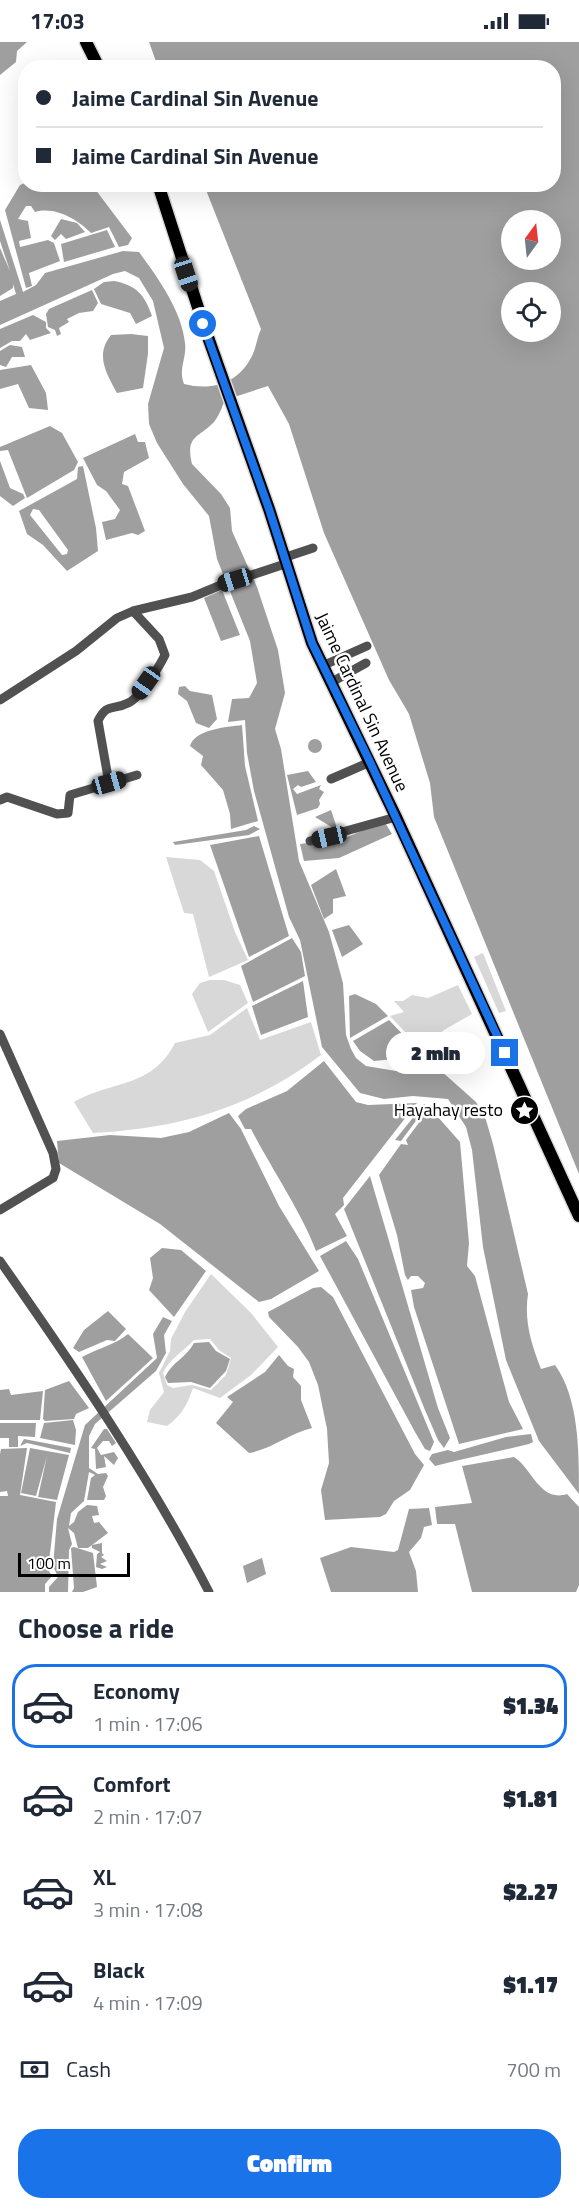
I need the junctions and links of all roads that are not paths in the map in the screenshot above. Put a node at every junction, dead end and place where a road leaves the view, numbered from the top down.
1 (86, 42) edge
2 (95, 60) edge
3 (161, 192) edge
4 (313, 548) dead end
5 (284, 561) junction
6 (133, 610) junction
7 (367, 646) dead end
8 (366, 663) dead end
9 (322, 666) junction
10 (330, 683) junction
11 (0, 700) edge
12 (370, 762) junction
13 (137, 775) dead end
14 (331, 779) dead end
15 (109, 783) junction
16 (0, 800) edge
17 (396, 817) junction
18 (310, 841) dead end
19 (0, 1034) edge
20 (0, 1210) edge
21 (579, 1216) edge
22 (0, 1261) edge
23 (208, 1592) edge

1 - 2 main road
3 - 5 main road, Jaime Cardinal Sin Avenue
4 - 5 street
5 - 6 street
5 - 9 main road, Jaime Cardinal Sin Avenue
6 - 11 street
6 - 15 street
7 - 9 street
8 - 10 street
9 - 10 main road, Jaime Cardinal Sin Avenue
10 - 12 main road, Jaime Cardinal Sin Avenue
12 - 14 street
12 - 17 main road, Jaime Cardinal Sin Avenue
13 - 15 street
15 - 16 street
17 - 18 street
17 - 21 main road, Jaime Cardinal Sin Avenue
19 - 20 street
22 - 23 street

